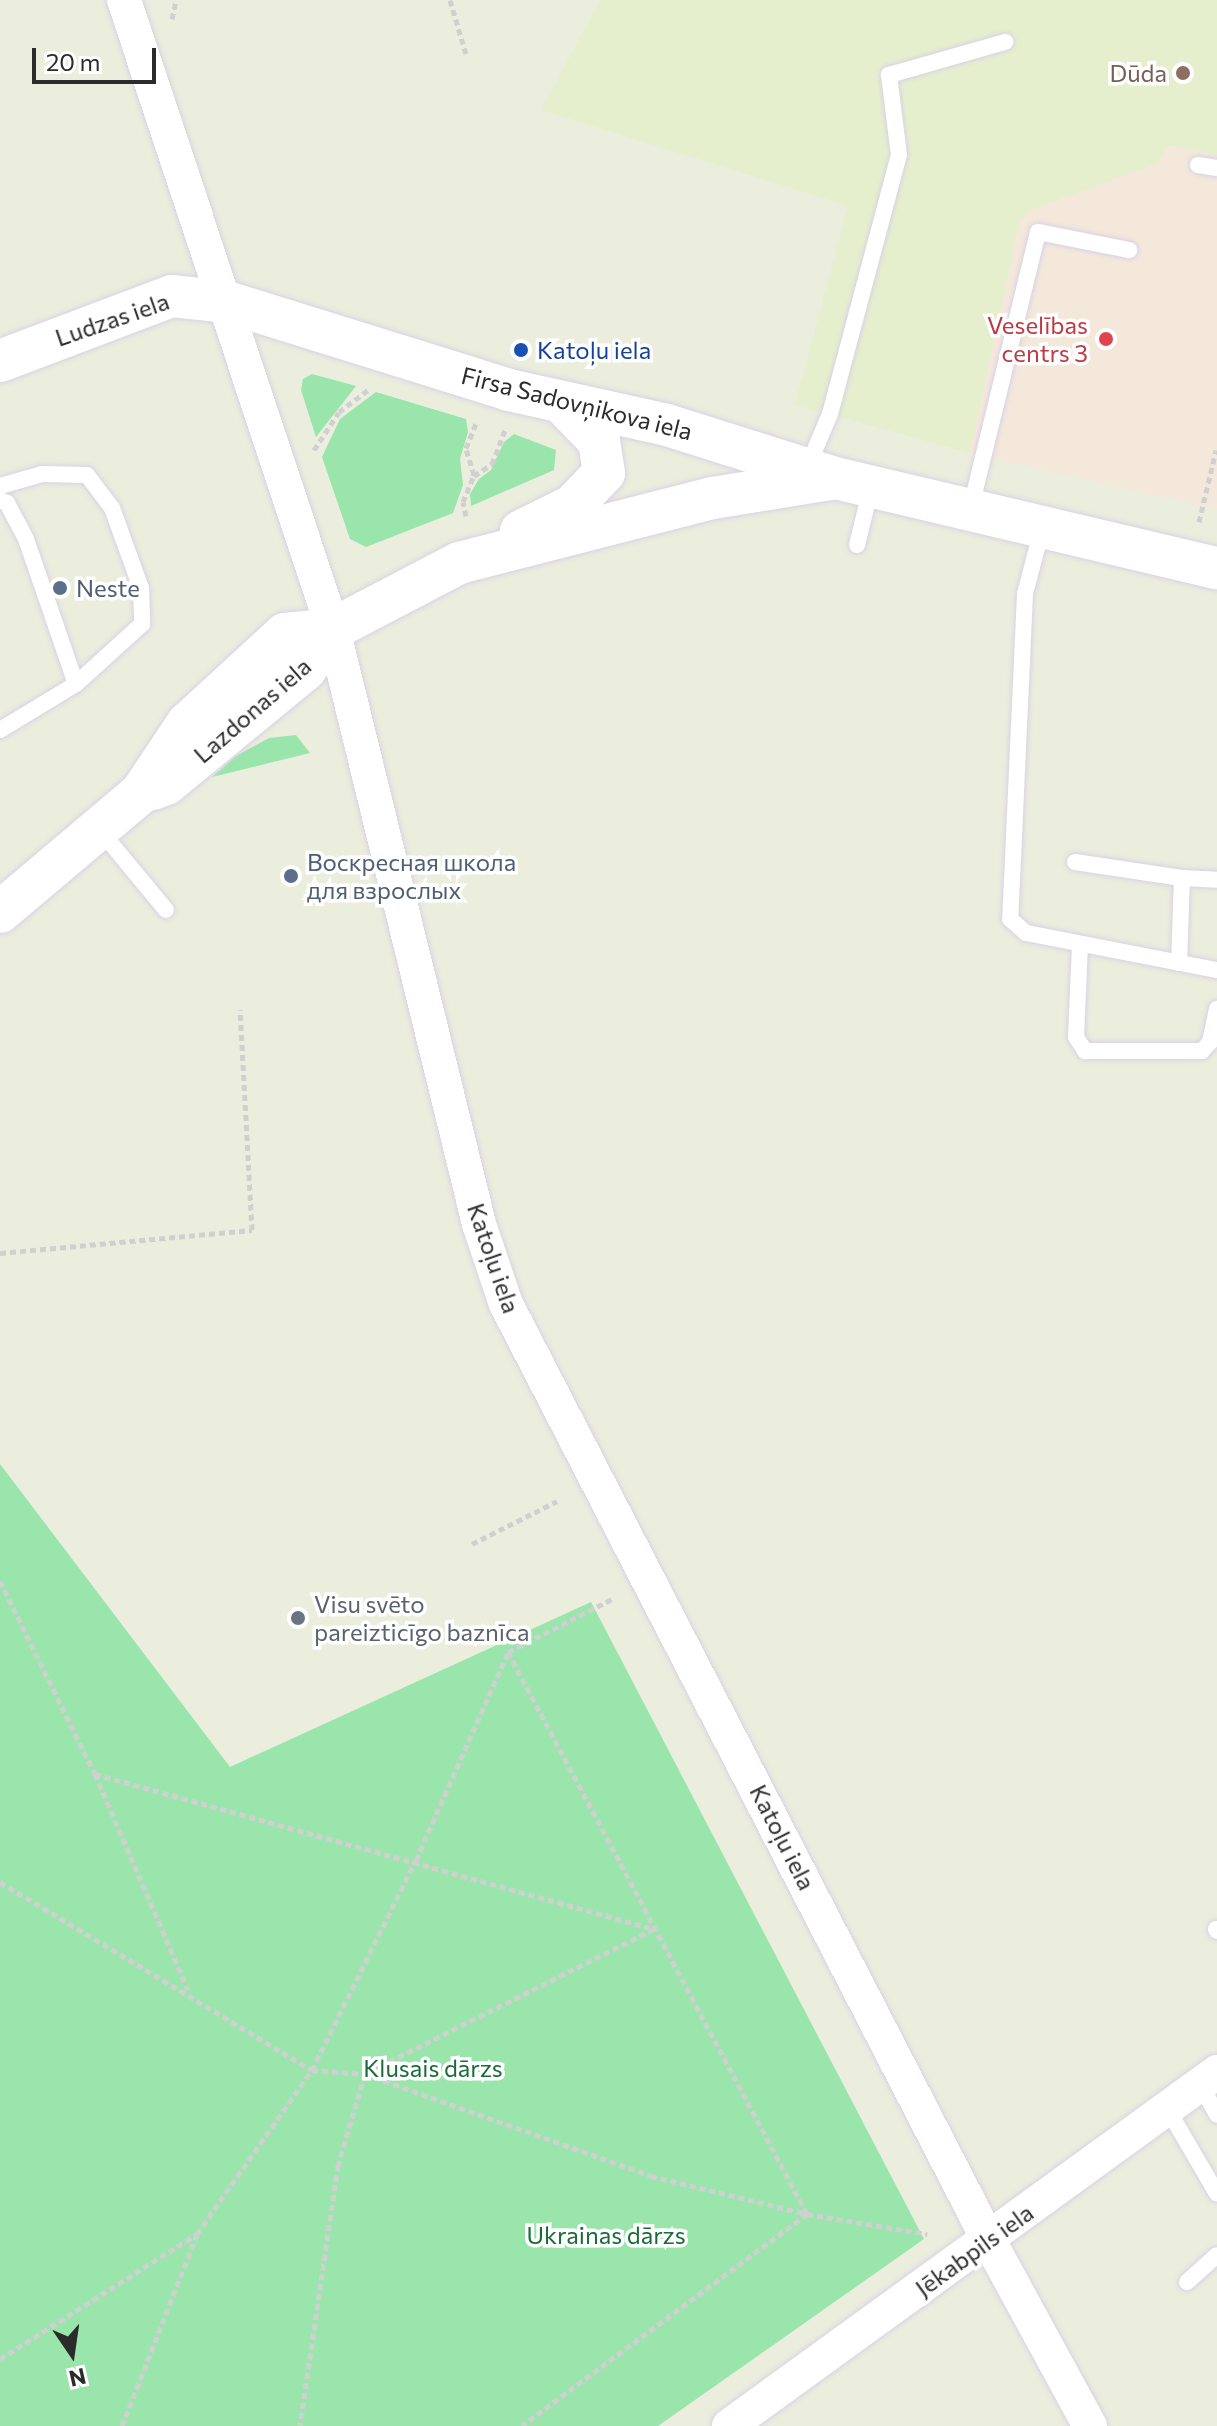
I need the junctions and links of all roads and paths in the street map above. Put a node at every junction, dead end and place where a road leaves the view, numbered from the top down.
1 (124, 0) edge
2 (450, 0) edge
3 (1005, 42) dead end
4 (466, 54) dead end
5 (1198, 165) dead end
6 (1217, 168) edge
7 (1129, 250) dead end
8 (227, 302) junction
9 (0, 361) edge
10 (375, 384) dead end
11 (563, 404) junction
12 (478, 416) dead end
13 (507, 424) dead end
14 (313, 450) dead end
15 (1216, 450) edge
16 (473, 476) junction
17 (838, 477) junction
18 (0, 486) edge
19 (0, 500) edge
20 (1203, 506) dead end
21 (970, 512) junction
22 (466, 516) dead end
23 (1042, 529) junction
24 (857, 545) dead end
25 (459, 563) junction
26 (1217, 568) edge
27 (333, 629) junction
28 (76, 684) junction
29 (0, 730) edge
30 (99, 829) junction
31 (1075, 862) dead end
32 (1182, 878) junction
33 (1217, 880) edge
34 (166, 910) dead end
35 (0, 912) edge
36 (1080, 945) junction
37 (1179, 963) junction
38 (1217, 970) edge
39 (240, 1009) dead end
40 (1217, 1009) edge
41 (0, 1253) edge
42 (557, 1501) dead end
43 (472, 1544) dead end
44 (0, 1581) edge
45 (598, 1606) dead end
46 (508, 1652) junction
47 (95, 1774) junction
48 (416, 1860) junction
49 (0, 1882) edge
50 (654, 1929) junction
51 (189, 1991) junction
52 (312, 2070) junction
53 (365, 2074) junction
54 (1209, 2078) edge
55 (1167, 2108) junction
56 (1217, 2115) edge
57 (1217, 2194) edge
58 (807, 2214) junction
59 (868, 2224) dead end
60 (197, 2234) junction
61 (988, 2239) junction
62 (1217, 2255) edge
63 (1187, 2282) dead end
64 (0, 2359) edge
65 (122, 2426) edge
66 (300, 2426) edge
67 (522, 2426) edge
68 (729, 2426) edge
69 (1090, 2426) edge

1 - 8 street, Katoļu iela
2 - 4 path
3 - 17 lane
5 - 6 lane
7 - 21 lane
8 - 9 street, Ludzas iela
8 - 11 street, Firsa Sadovņikova iela
8 - 27 street, Katoļu iela
10 - 14 path
11 - 17 street, Firsa Sadovņikova iela
11 - 25 street
12 - 16 path
13 - 16 path
15 - 20 path
16 - 22 path
17 - 21 street, Firsa Sadovņikova iela
17 - 24 lane
17 - 25 street, Firsa Sadovņikova iela
18 - 28 lane
19 - 28 lane
21 - 23 street, Firsa Sadovņikova iela
23 - 26 street, Firsa Sadovņikova iela
23 - 36 lane
25 - 27 street, Firsa Sadovņikova iela
27 - 30 street, Lazdonas iela
27 - 61 street, Katoļu iela
28 - 29 lane
30 - 34 lane
30 - 35 street, Lazdonas iela
31 - 32 lane
32 - 33 lane
32 - 37 lane
36 - 37 lane
36 - 40 lane
37 - 38 lane
39 - 41 path
42 - 43 path
44 - 47 path
45 - 46 path
46 - 48 path
46 - 50 path
47 - 48 path
47 - 51 path
48 - 50 path
48 - 52 path
49 - 51 path
50 - 53 path
50 - 58 path
51 - 52 path
52 - 53 path
52 - 60 path
53 - 58 path
53 - 66 path
54 - 55 street, Jēkabpils iela
54 - 56 lane
55 - 57 lane
55 - 61 street, Jēkabpils iela
58 - 59 path
58 - 67 path
60 - 64 path
60 - 65 path
61 - 68 street, Jēkabpils iela
61 - 69 street, Katoļu iela
62 - 63 lane

